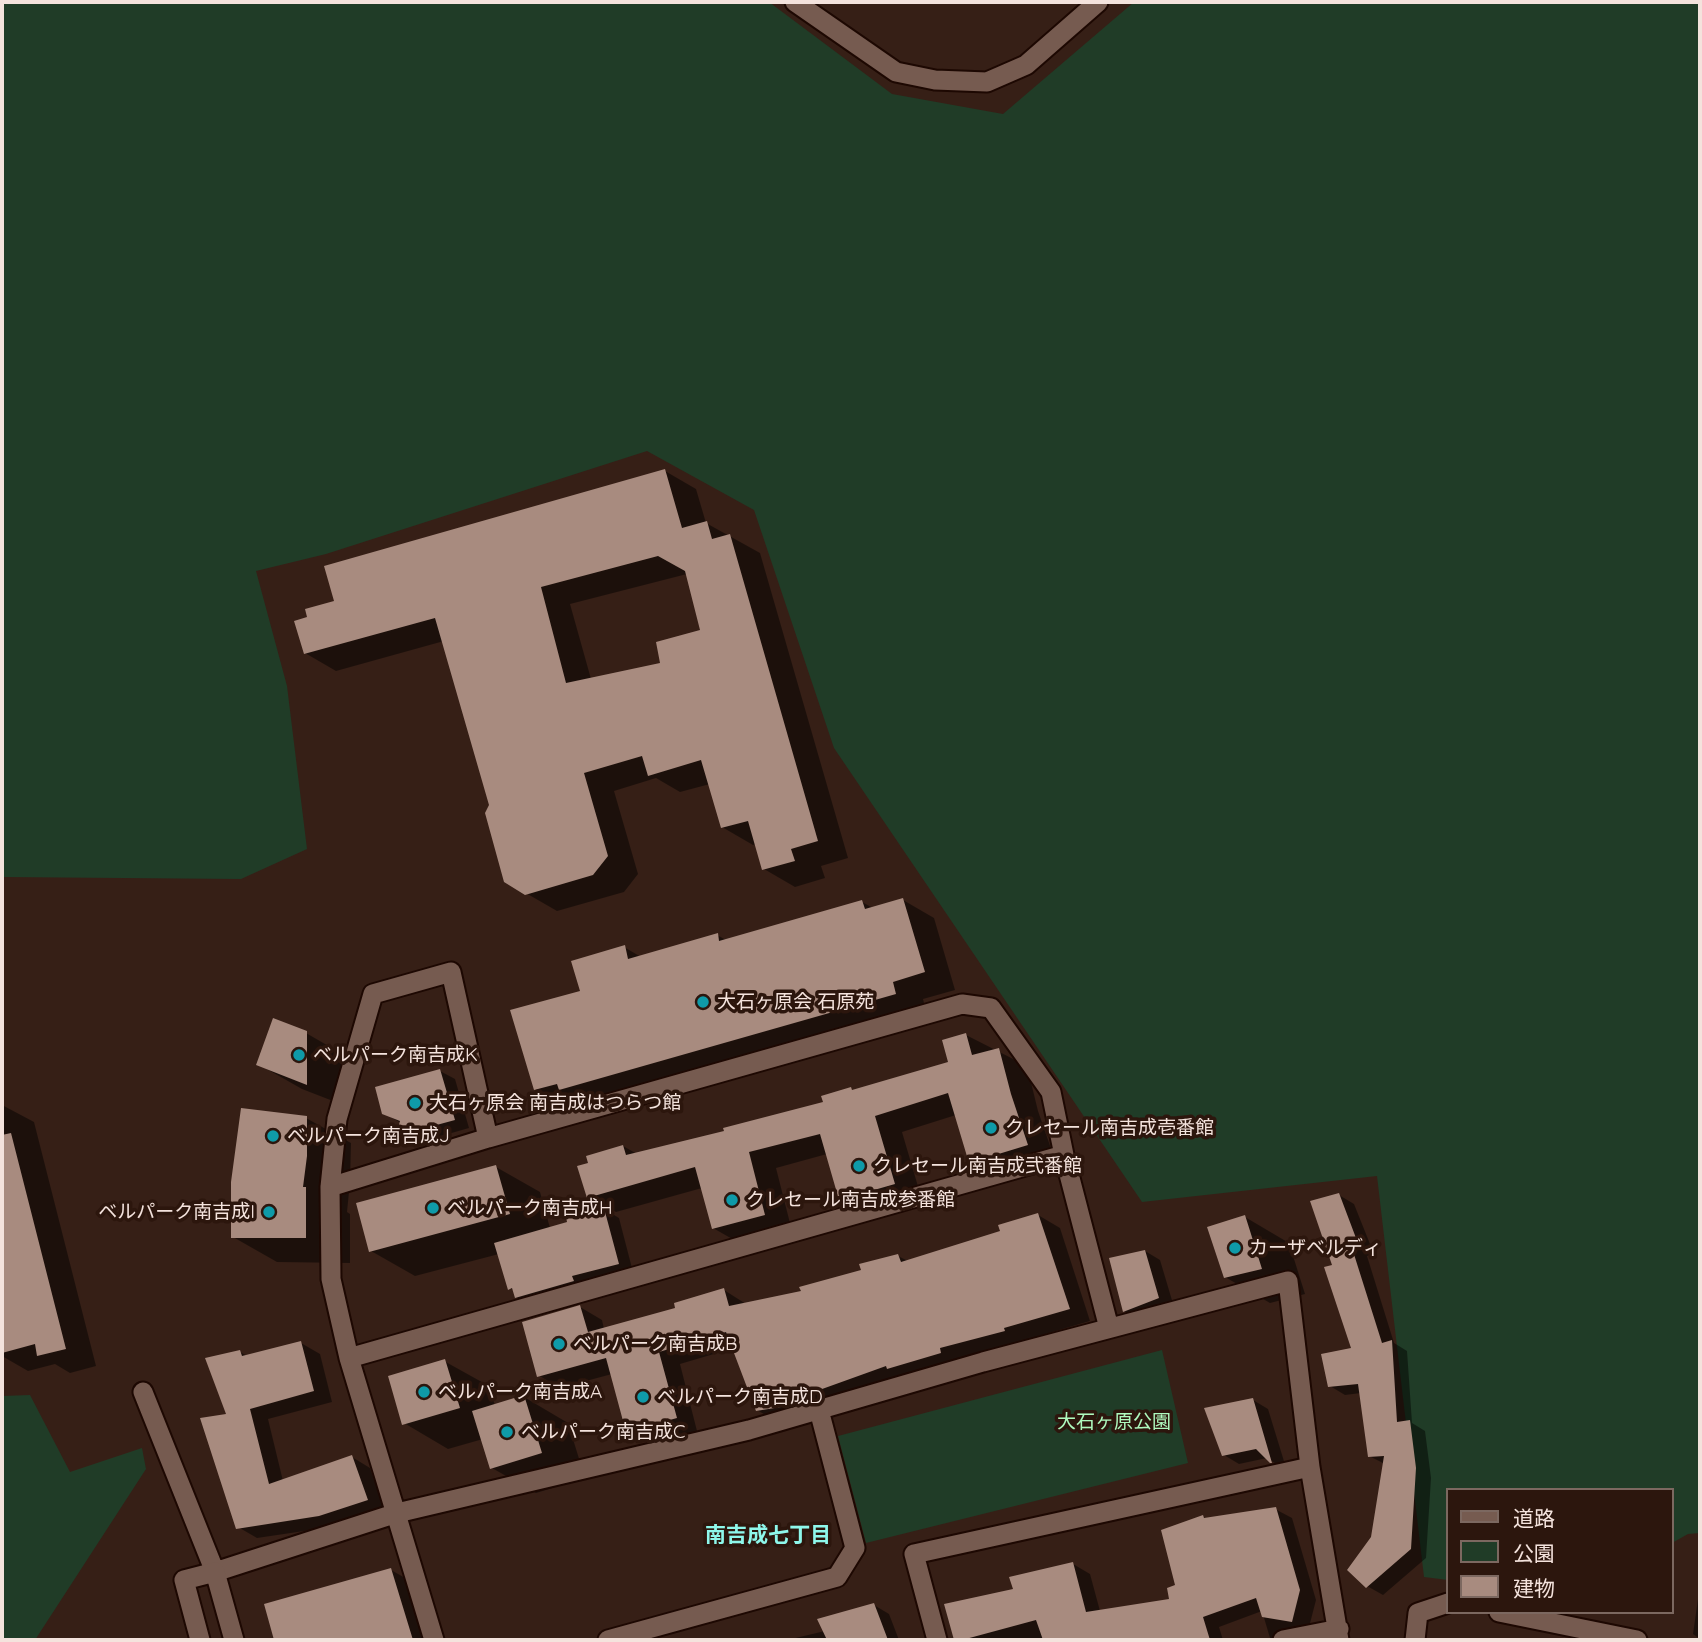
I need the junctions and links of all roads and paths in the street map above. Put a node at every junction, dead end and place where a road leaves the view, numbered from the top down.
1 (795, 2) edge
2 (1098, 2) edge
3 (488, 1138) junction
4 (1064, 1155) junction
5 (330, 1187) junction
6 (1109, 1328) junction
7 (349, 1358) junction
8 (143, 1392) dead end
9 (819, 1410) junction
10 (1310, 1467) junction
11 (397, 1513) junction
12 (215, 1572) junction
13 (1446, 1604) edge
14 (1509, 1614) edge
15 (1339, 1634) edge
16 (200, 1640) edge
17 (234, 1640) edge
18 (434, 1640) edge
19 (608, 1640) edge
20 (937, 1640) edge
21 (1283, 1640) edge
22 (1415, 1640) edge
23 (1637, 1640) edge

1 - 2 street
3 - 4 street
3 - 5 street
3 - 5 street
4 - 6 street
4 - 7 street
5 - 7 street
6 - 9 street
6 - 10 street
7 - 11 street
8 - 12 street
9 - 11 street
9 - 19 street
10 - 15 street
10 - 20 street
11 - 12 street
11 - 18 street
12 - 16 street
12 - 17 street
13 - 22 street
14 - 23 street
15 - 21 street

